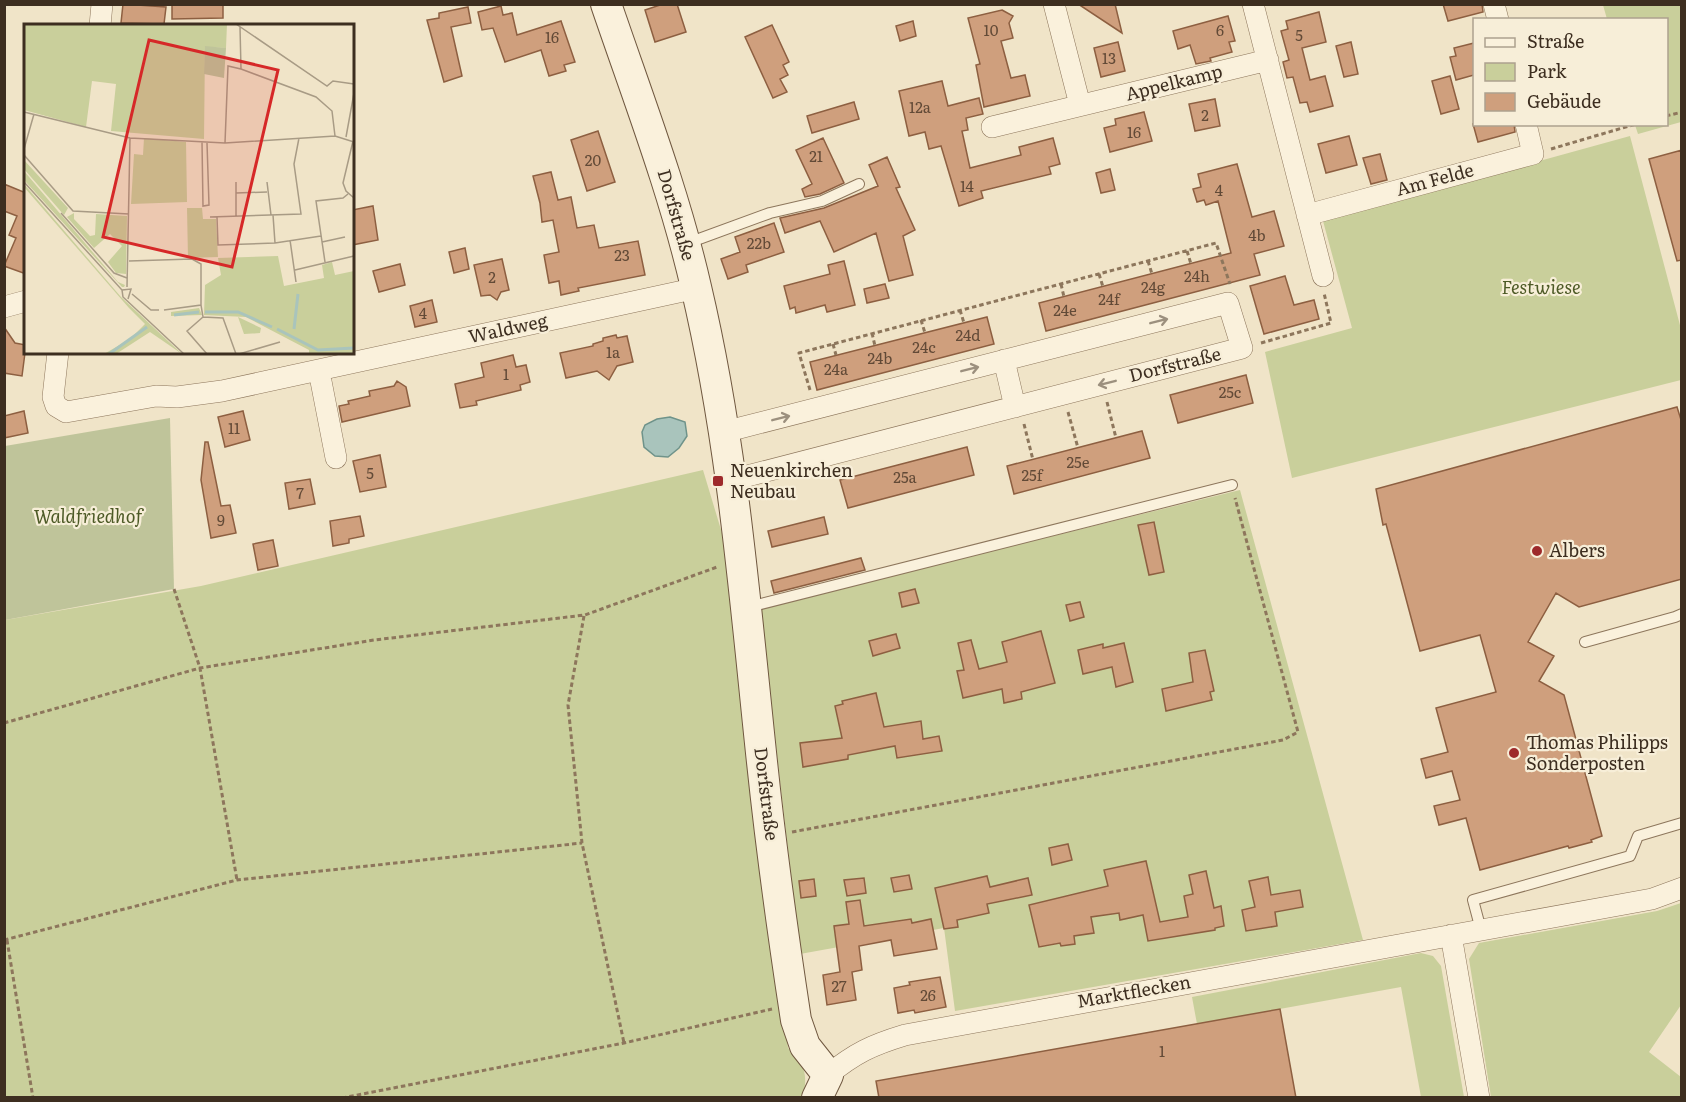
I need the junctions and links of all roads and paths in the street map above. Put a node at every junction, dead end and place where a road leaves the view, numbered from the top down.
1 (102, 4) edge
2 (606, 4) edge
3 (1054, 4) edge
4 (1253, 4) edge
5 (100, 24) edge
6 (1268, 60) junction
7 (1080, 105) junction
8 (1526, 126) edge
9 (1629, 126) edge
10 (992, 128) dead end
11 (1533, 154) junction
12 (859, 184) dead end
13 (1307, 215) junction
14 (685, 244) junction
15 (1187, 251) junction
16 (1148, 261) junction
17 (1191, 264) dead end
18 (1100, 274) junction
19 (1152, 274) dead end
20 (1323, 276) joint
21 (1061, 284) junction
22 (1103, 287) dead end
23 (697, 288) junction
24 (1064, 297) dead end
25 (24, 301) edge
26 (1228, 303) junction
27 (4, 306) edge
28 (960, 310) junction
29 (921, 321) junction
30 (964, 323) dead end
31 (872, 333) junction
32 (925, 333) dead end
33 (833, 344) junction
34 (875, 346) dead end
35 (1242, 348) junction
36 (58, 354) edge
37 (836, 356) dead end
38 (1004, 360) junction
39 (319, 371) junction
40 (1103, 384) junction
41 (1064, 394) junction
42 (1017, 406) junction
43 (815, 409) junction
44 (724, 432) junction
45 (1116, 438) dead end
46 (1078, 448) dead end
47 (336, 458) dead end
48 (1033, 460) dead end
49 (732, 480) junction
50 (1232, 485) joint
51 (741, 558) junction
52 (174, 589) dead end
53 (746, 608) junction
54 (1682, 614) edge
55 (585, 615) junction
56 (1585, 642) dead end
57 (200, 668) junction
58 (4, 723) edge
59 (1682, 823) edge
60 (783, 834) dead end
61 (582, 843) junction
62 (237, 880) junction
63 (1682, 888) edge
64 (1481, 930) junction
65 (1451, 935) junction
66 (6, 940) edge
67 (794, 1004) junction
68 (624, 1043) junction
69 (822, 1086) edge
70 (33, 1098) edge
71 (342, 1098) edge
72 (1479, 1098) edge

1 - 5 street
2 - 14 street, Dorfstraße
3 - 7 street
4 - 6 street
6 - 7 street, Appelkamp
6 - 13 street
7 - 10 street, Appelkamp
8 - 11 street
9 - 11 path
11 - 13 street, Am Felde
12 - 14 lane
13 - 20 street
14 - 23 street, Dorfstraße
15 - 16 path
15 - 17 path
15 - 26 path
16 - 18 path
16 - 19 path
18 - 21 path
18 - 22 path
20 - 35 path
21 - 24 path
21 - 28 path
23 - 39 street, Waldweg
23 - 44 street, Dorfstraße
25 - 27 street
26 - 35 street, Dorfstraße
38 -> 26 street
28 - 29 path
28 - 30 path
29 - 31 path
29 - 32 path
31 - 33 path
31 - 34 path
33 - 37 path
33 - 43 path
35 -> 40 street, Dorfstraße
36 - 39 street, Waldweg
38 - 42 street
43 -> 38 street
39 - 47 street
40 - 41 street, Dorfstraße
40 - 45 path
41 - 42 street, Dorfstraße
41 - 46 path
42 - 48 path
42 - 49 street, Dorfstraße
44 -> 43 street
44 - 49 street, Dorfstraße
49 - 51 street, Dorfstraße
50 - 53 lane
50 - 60 path
51 - 53 street, Dorfstraße
51 - 55 path
52 - 57 path
53 - 67 street, Dorfstraße
54 - 56 lane
55 - 57 path
55 - 61 path
57 - 58 path
57 - 62 path
59 - 64 lane
61 - 62 path
61 - 68 path
62 - 66 path
63 - 64 street, Marktflecken
64 - 65 street, Marktflecken
65 - 69 street, Marktflecken
65 - 72 street
66 - 70 path
67 - 68 path
67 - 69 street, Dorfstraße
68 - 71 path

